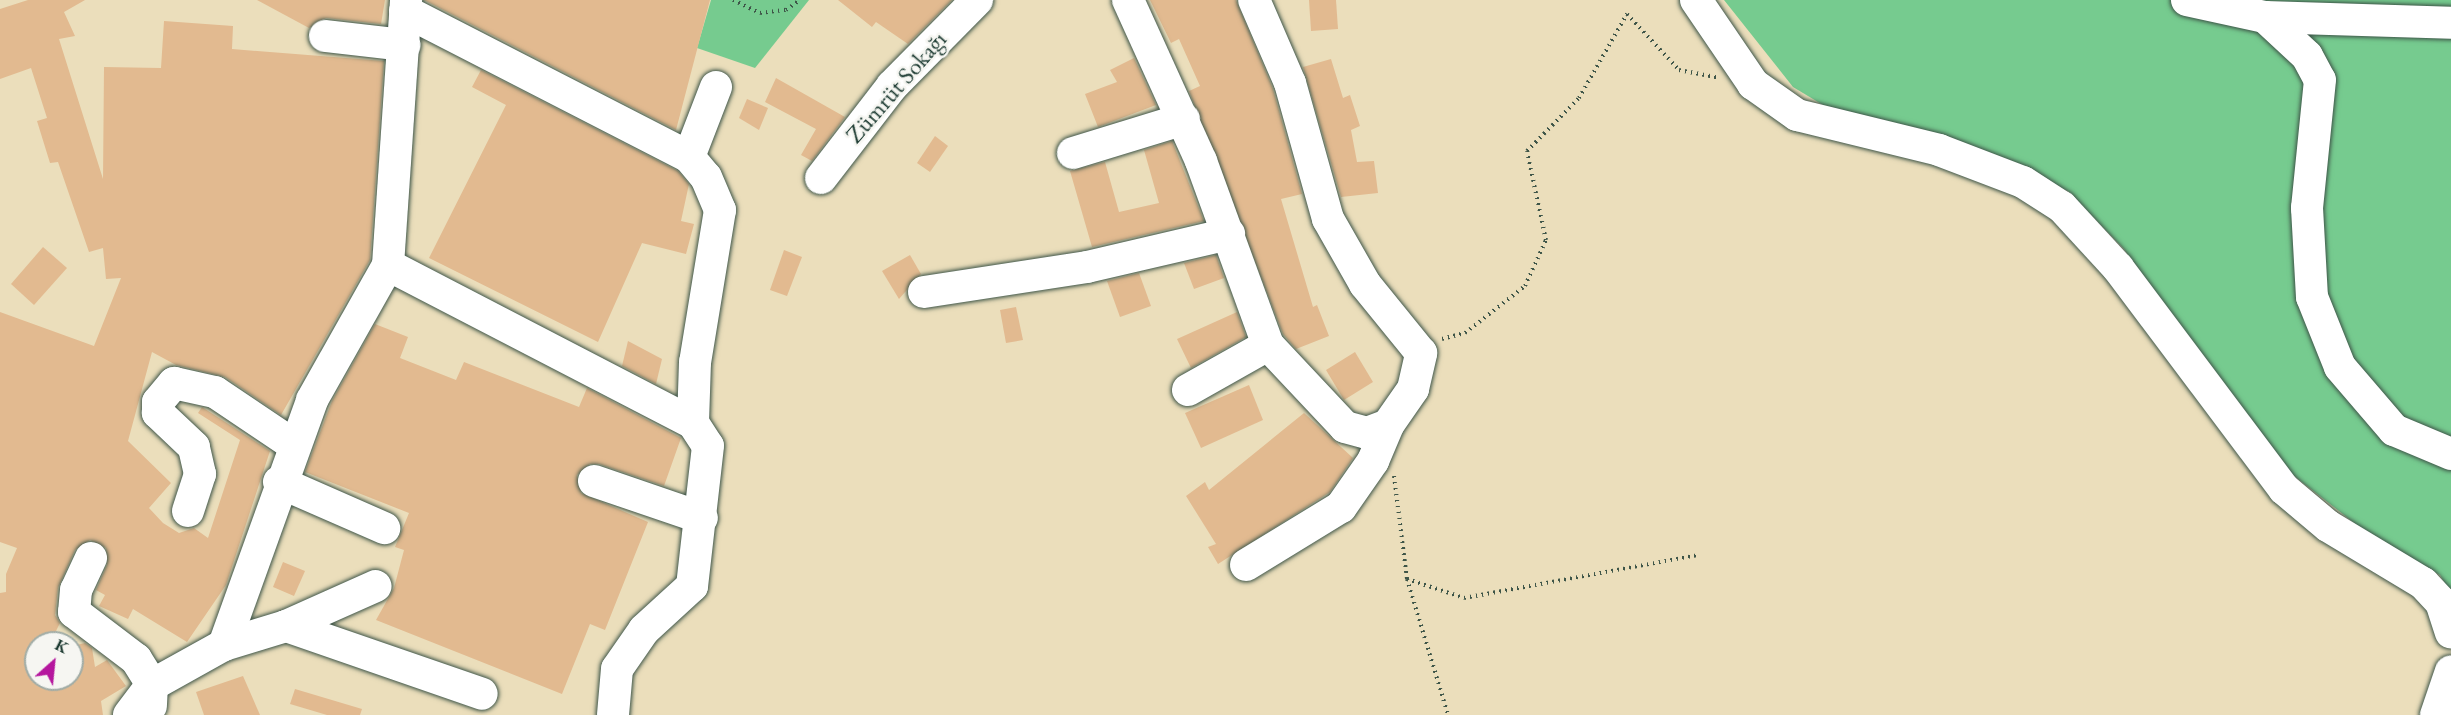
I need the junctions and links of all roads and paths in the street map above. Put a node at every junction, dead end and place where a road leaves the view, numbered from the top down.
1 (733, 0) edge
2 (800, 0) edge
3 (976, 0) edge
4 (1128, 0) edge
5 (1254, 0) edge
6 (1696, 0) edge
7 (2187, 0) edge
8 (405, 6) edge
9 (2265, 17) junction
10 (2451, 23) edge
11 (325, 36) dead end
12 (404, 45) junction
13 (1753, 84) junction
14 (716, 87) dead end
15 (1184, 119) junction
16 (1073, 153) dead end
17 (689, 158) junction
18 (821, 178) dead end
19 (1229, 234) junction
20 (388, 265) junction
21 (924, 292) dead end
22 (1268, 345) junction
23 (1421, 353) junction
24 (1188, 390) dead end
25 (693, 423) junction
26 (1388, 425) junction
27 (294, 445) junction
28 (2451, 454) edge
29 (1394, 472) dead end
30 (594, 481) dead end
31 (279, 482) junction
32 (188, 511) dead end
33 (702, 518) junction
34 (384, 528) dead end
35 (1699, 555) dead end
36 (91, 558) dead end
37 (1246, 565) dead end
38 (1407, 579) junction
39 (376, 586) dead end
40 (2446, 601) edge
41 (286, 626) junction
42 (2451, 632) edge
43 (224, 645) junction
44 (2451, 671) edge
45 (482, 694) dead end
46 (151, 700) edge
47 (129, 715) edge
48 (613, 715) edge
49 (1448, 715) edge
50 (2436, 715) edge

1 - 2 path
3 - 18 street, Zümrüt Sokağı
4 - 15 street
5 - 23 street
6 - 13 street
7 - 9 street
8 - 12 street
8 - 17 street
9 - 10 street
9 - 28 street
11 - 12 street
12 - 20 street
13 - 23 path
13 - 40 street
14 - 17 street
15 - 16 street
15 - 19 street
17 - 25 street
19 - 21 street
19 - 22 street
20 - 25 street
20 - 27 street
22 - 24 street
22 - 26 street
23 - 26 street
25 - 33 street
26 - 37 street
27 - 31 street
27 - 32 street
29 - 38 path
30 - 33 street
31 - 34 street
31 - 43 street
33 - 48 street
35 - 38 path
36 - 46 street
38 - 49 path
39 - 41 street
40 - 42 street
41 - 43 street
41 - 45 street
43 - 46 street
44 - 50 street
46 - 47 street

